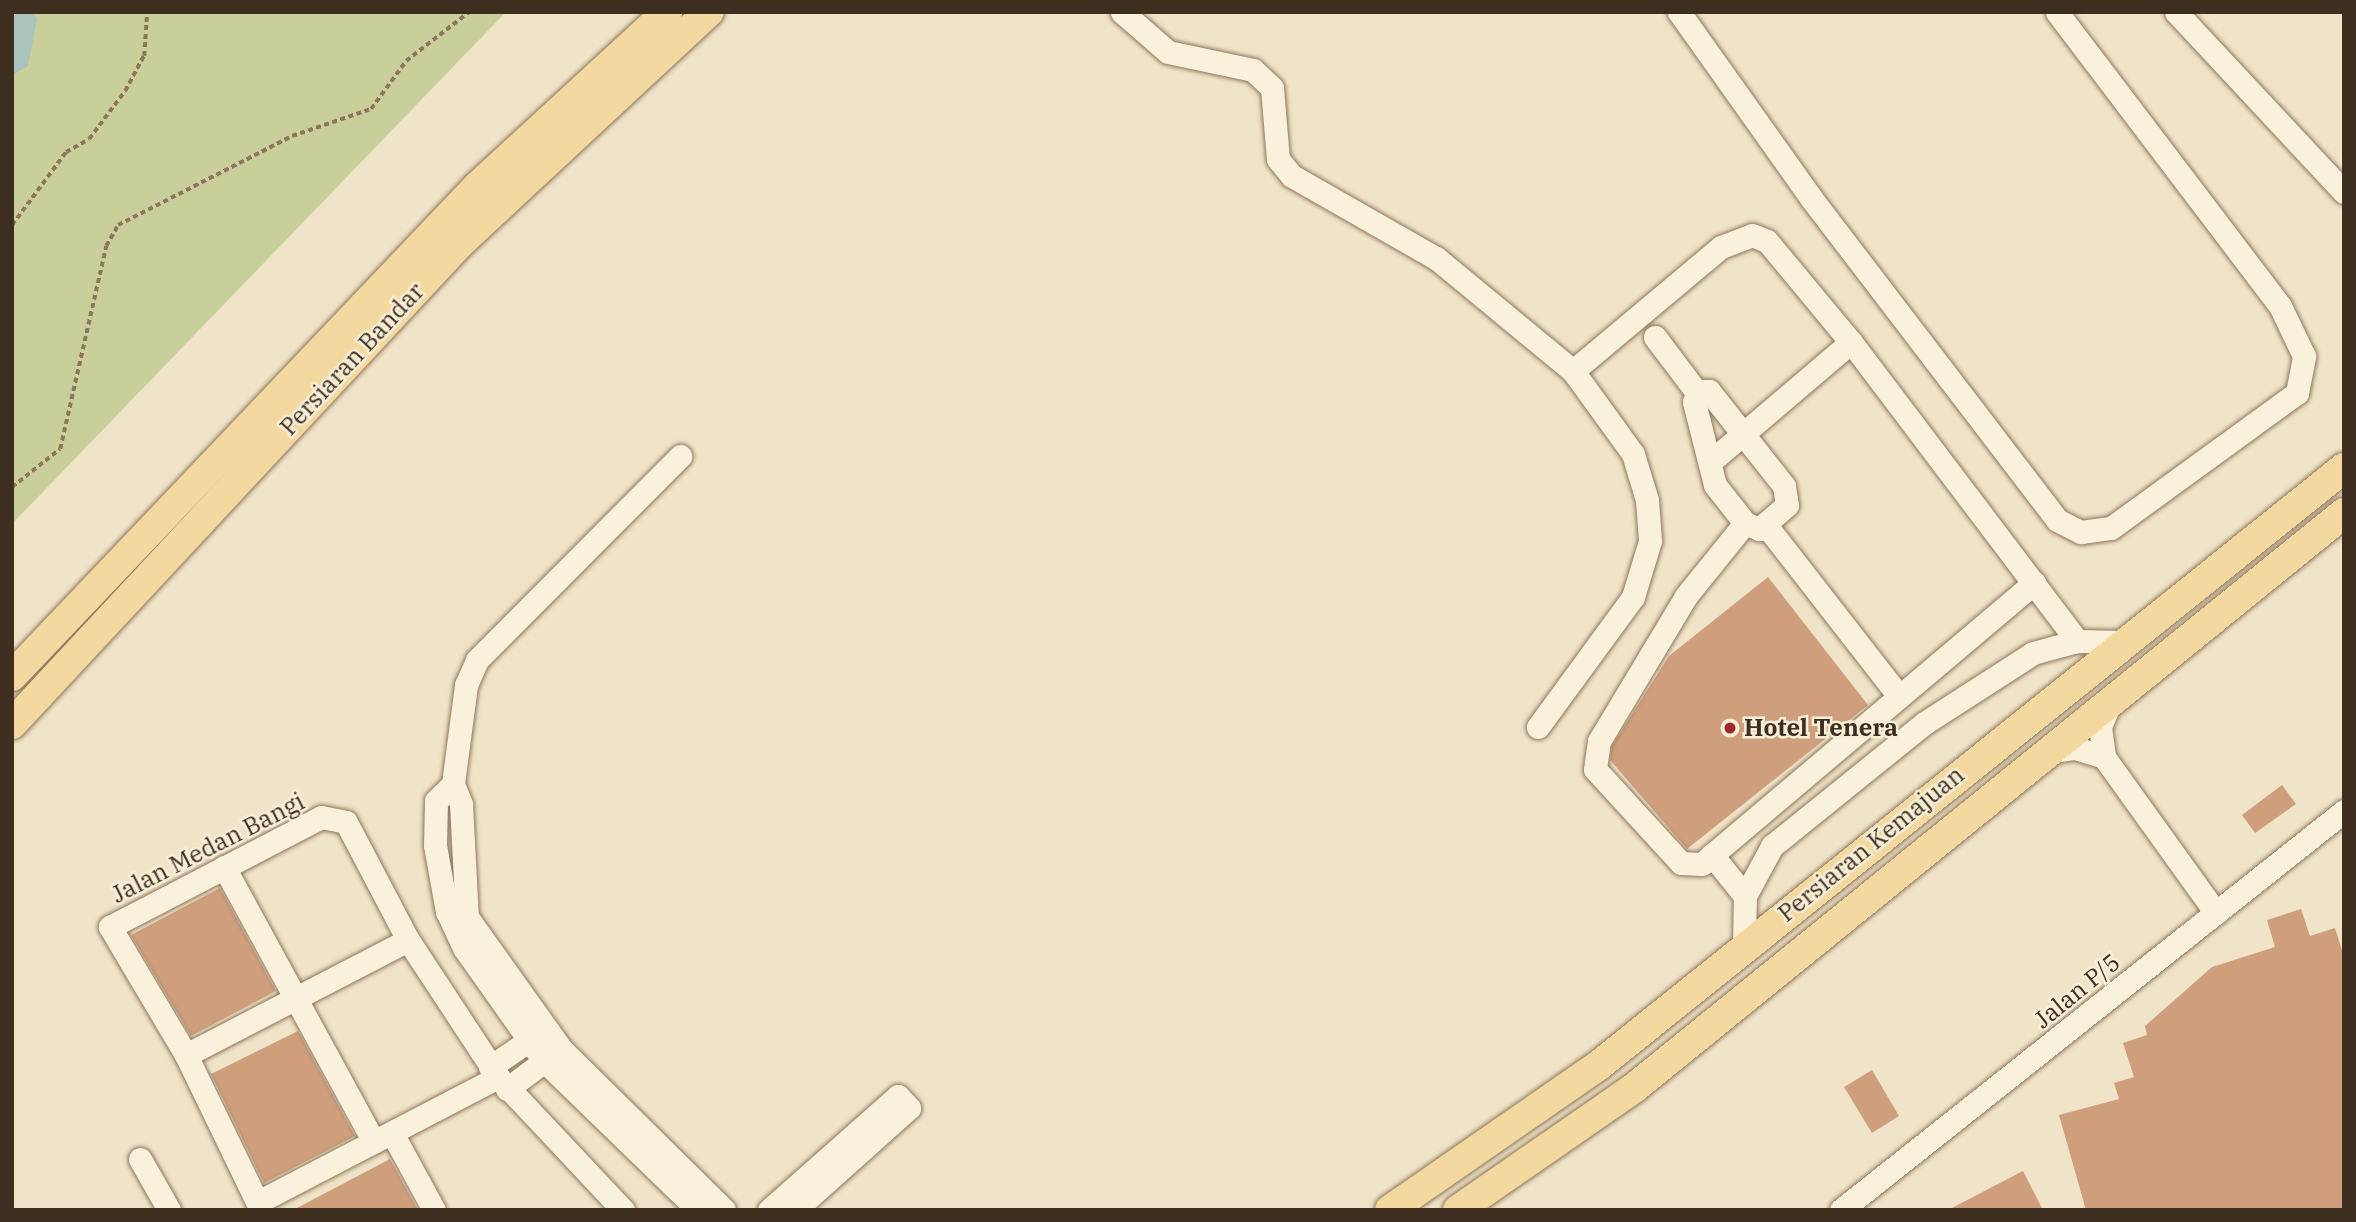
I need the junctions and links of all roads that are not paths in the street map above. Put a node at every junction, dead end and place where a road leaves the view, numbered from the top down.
1 (667, 12) edge
2 (709, 12) edge
3 (1122, 12) edge
4 (1679, 12) edge
5 (2057, 12) edge
6 (2176, 12) edge
7 (2344, 192) edge
8 (1655, 337) dead end
9 (1851, 342) junction
10 (1573, 371) junction
11 (1698, 394) junction
12 (1744, 434) junction
13 (680, 456) dead end
14 (1710, 462) junction
15 (2344, 468) edge
16 (2344, 513) edge
17 (1755, 523) junction
18 (2034, 583) junction
19 (115, 614) junction
20 (2077, 640) junction
21 (2125, 642) junction
22 (40, 647) junction
23 (12, 661) edge
24 (12, 676) edge
25 (1899, 696) junction
26 (12, 700) edge
27 (2110, 703) junction
28 (12, 723) edge
29 (1538, 727) dead end
30 (2046, 752) junction
31 (2104, 757) junction
32 (2343, 814) edge
33 (1712, 855) junction
34 (224, 867) junction
35 (1745, 896) junction
36 (2216, 913) junction
37 (408, 940) junction
38 (1744, 946) junction
39 (295, 998) junction
40 (536, 1036) junction
41 (186, 1055) junction
42 (552, 1055) junction
43 (498, 1078) junction
44 (383, 1137) junction
45 (140, 1160) dead end
46 (260, 1206) edge
47 (613, 1207) edge
48 (169, 1210) edge
49 (434, 1210) edge
50 (698, 1210) edge
51 (724, 1210) edge
52 (769, 1210) edge
53 (795, 1210) edge
54 (1390, 1210) edge
55 (1458, 1210) edge
56 (1841, 1210) edge

1 - 22 main road, Persiaran Bandar
2 - 19 main road, Persiaran Bandar
3 - 10 street
4 - 5 street
6 - 7 street
8 - 11 street
9 - 10 street
9 - 12 street
9 - 18 street
10 - 29 street
11 - 12 street
11 - 14 street
12 - 14 street
12 - 17 street
13 - 40 street
14 - 17 street
15 - 21 main road, Persiaran Kemajuan
16 - 27 main road, Persiaran Kemajuan
17 - 25 street
17 - 33 street
18 - 20 street
18 - 25 street
19 - 26 main road
19 - 28 main road, Persiaran Bandar
20 - 21 street
20 - 35 street
21 - 38 main road, Persiaran Kemajuan
22 - 23 main road
22 - 24 main road, Persiaran Bandar
25 - 33 street
27 - 30 main road, Persiaran Kemajuan
27 - 31 street
30 - 31 street
30 - 55 main road, Persiaran Kemajuan
31 - 36 street
32 - 36 street, Jalan P/5
33 - 35 street
34 - 37 street, Jalan Medan Bangi
34 - 39 street
34 - 41 street, Jalan Medan Bangi
35 - 38 street
36 - 56 street, Jalan P/5
37 - 39 street
37 - 43 street, Jalan Medan Bangi
38 - 54 main road, Persiaran Kemajuan
39 - 41 street
39 - 44 street
40 - 42 street
40 - 43 street, Jalan Medan Bangi
41 - 46 street, Jalan Medan Bangi
42 - 43 street, Jalan Medan Bangi
42 - 50 street
42 - 51 street
43 - 44 street, Jalan Medan Bangi
43 - 47 street, Jalan Medan Bangi
44 - 46 street, Jalan Medan Bangi
44 - 49 street
45 - 48 street
52 - 53 street

